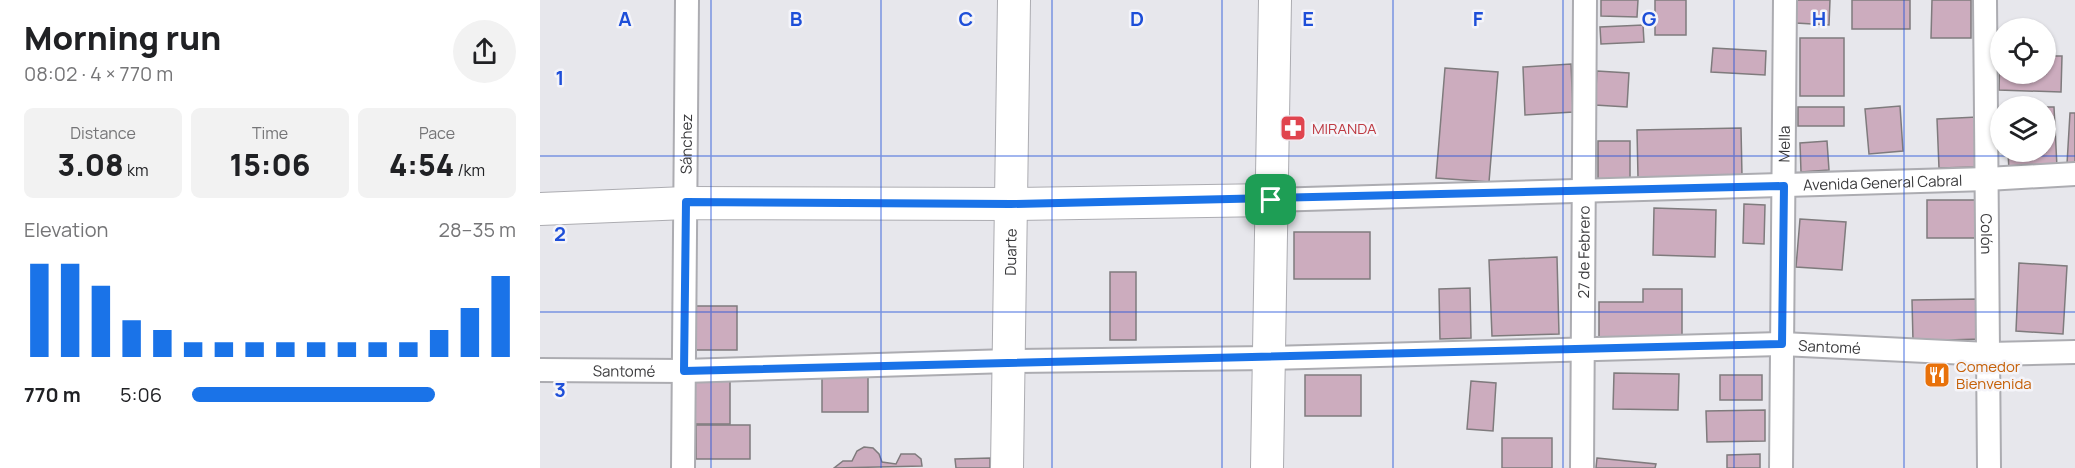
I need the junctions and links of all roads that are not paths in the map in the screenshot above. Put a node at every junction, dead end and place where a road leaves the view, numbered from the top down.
1 (687, 0) edge
2 (1014, 0) edge
3 (1275, 0) edge
4 (1585, 0) edge
5 (1785, 0) edge
6 (1985, 0) edge
7 (2075, 174) edge
8 (1987, 179) junction
9 (1784, 186) junction
10 (1584, 189) junction
11 (1271, 200) junction
12 (686, 202) junction
13 (1011, 204) junction
14 (540, 209) edge
15 (1782, 344) junction
16 (1583, 348) junction
17 (2075, 352) edge
18 (1988, 354) junction
19 (1269, 358) junction
20 (1009, 361) junction
21 (540, 370) edge
22 (684, 371) junction
23 (683, 468) edge
24 (1007, 468) edge
25 (1267, 468) edge
26 (1582, 468) edge
27 (1781, 468) edge
28 (1989, 468) edge

1 - 12 street, Sánchez
2 - 13 main road, Duarte
3 - 11 main road
4 - 10 street, 27 de Febrero
5 - 9 street, Mella
6 - 8 street, Colón
7 - 8 street, Avenida General Cabral
8 - 9 street, Avenida General Cabral
8 - 18 street, Colón
9 - 10 street, Avenida General Cabral
9 - 15 street, Mella
10 - 11 street, Avenida General Cabral
10 - 16 street, 27 de Febrero
11 - 13 main road, Avenida General Cabral
11 - 19 main road
12 - 13 main road, Avenida General Cabral
12 - 14 main road, Avenida General Cabral
12 - 22 street, Sánchez
13 - 20 main road, Duarte
15 - 16 street, Santomé
15 - 18 street, Santomé
15 - 27 street, Mella
16 - 19 street, Santomé
16 - 26 street, 27 de Febrero
17 - 18 street, Santomé
18 - 28 street, Colón
19 - 20 street, Santomé
19 - 25 main road
20 - 22 street, Santomé
20 - 24 main road, Duarte
21 - 22 street, Santomé
22 - 23 street, Sánchez

